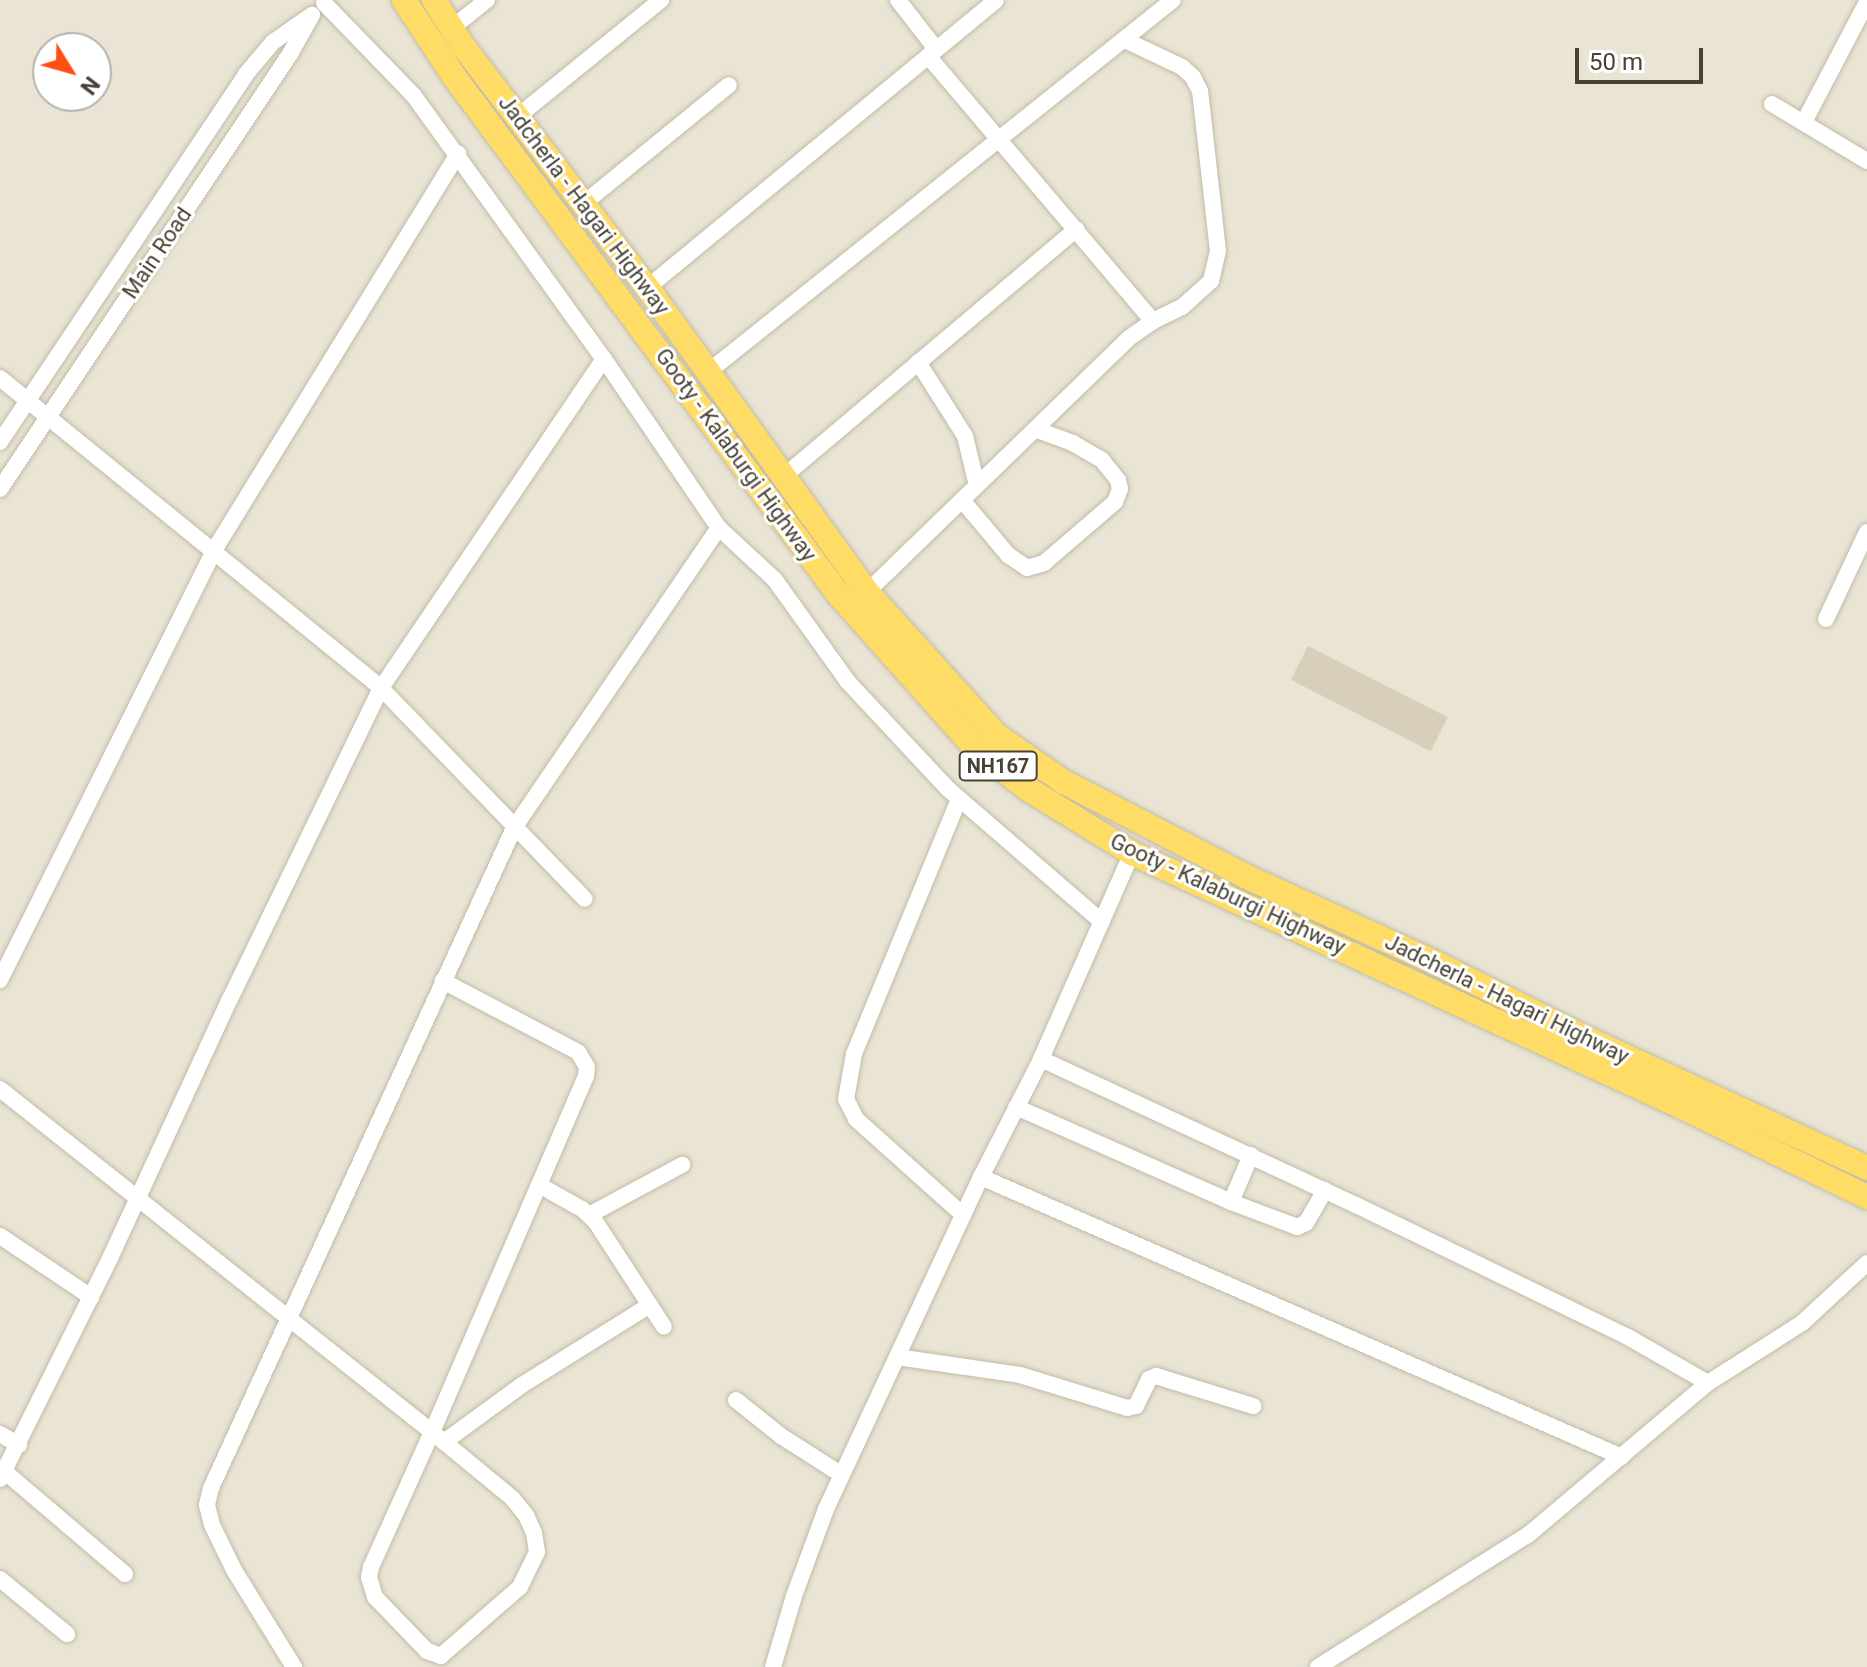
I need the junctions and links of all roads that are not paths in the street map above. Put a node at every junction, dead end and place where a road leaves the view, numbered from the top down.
1 (404, 0) edge
2 (434, 0) edge
3 (487, 0) edge
4 (661, 0) edge
5 (898, 0) edge
6 (996, 0) edge
7 (1173, 0) edge
8 (326, 1) edge
9 (1867, 2) edge
10 (312, 15) junction
11 (452, 28) junction
12 (1125, 40) junction
13 (932, 53) junction
14 (729, 85) dead end
15 (1772, 104) dead end
16 (517, 117) junction
17 (1804, 122) junction
18 (1001, 140) junction
19 (458, 153) junction
20 (1867, 161) edge
21 (583, 204) junction
22 (1076, 229) junction
23 (647, 288) junction
24 (1153, 321) junction
25 (604, 359) junction
26 (918, 362) junction
27 (708, 372) junction
28 (0, 378) edge
29 (26, 401) junction
30 (46, 418) junction
31 (1035, 429) junction
32 (0, 442) edge
33 (783, 477) junction
34 (977, 486) junction
35 (0, 489) edge
36 (962, 500) junction
37 (719, 528) junction
38 (1867, 532) edge
39 (213, 552) junction
40 (867, 592) junction
41 (1826, 619) dead end
42 (381, 688) junction
43 (959, 799) junction
44 (514, 828) junction
45 (1132, 853) junction
46 (585, 899) dead end
47 (1102, 922) junction
48 (0, 980) edge
49 (443, 981) junction
50 (1041, 1059) junction
51 (0, 1089) edge
52 (1016, 1107) junction
53 (1251, 1155) junction
54 (682, 1165) dead end
55 (1867, 1168) edge
56 (981, 1177) junction
57 (539, 1185) junction
58 (1325, 1190) junction
59 (1867, 1197) edge
60 (137, 1199) junction
61 (1231, 1202) junction
62 (589, 1215) junction
63 (963, 1215) junction
64 (0, 1236) edge
65 (1867, 1263) edge
66 (91, 1297) junction
67 (650, 1305) junction
68 (286, 1318) junction
69 (664, 1327) dead end
70 (897, 1357) junction
71 (1708, 1383) junction
72 (736, 1400) dead end
73 (1253, 1406) dead end
74 (0, 1434) edge
75 (438, 1437) junction
76 (19, 1445) junction
77 (1622, 1457) junction
78 (2, 1475) edge
79 (842, 1475) junction
80 (125, 1574) dead end
81 (0, 1579) edge
82 (67, 1634) dead end
83 (294, 1667) edge
84 (773, 1667) edge
85 (1318, 1667) edge

1 - 45 highway, Gooty - Kalaburgi Highway / NH167
2 - 11 highway, Jadcherla - Hagari Highway / NH167
3 - 11 street
4 - 16 street
5 - 13 street
6 - 13 street
7 - 12 street
8 - 10 street, Main Road
8 - 19 street
9 - 17 street
10 - 29 street, Main Road
10 - 30 street, Main Road
11 - 16 highway, Jadcherla - Hagari Highway / NH167
12 - 18 street
12 - 24 street
13 - 18 street
13 - 23 street
14 - 21 street
15 - 17 street
16 - 21 highway, Jadcherla - Hagari Highway / NH167
17 - 20 street
18 - 22 street
18 - 27 street
19 - 25 street
19 - 39 street
21 - 23 highway, Jadcherla - Hagari Highway / NH167
22 - 24 street
22 - 26 street
23 - 27 highway, Jadcherla - Hagari Highway / NH167
24 - 31 street
25 - 37 street
25 - 42 street
26 - 33 street
26 - 34 street
27 - 33 highway, Jadcherla - Hagari Highway / NH167
28 - 29 street
29 - 30 street
29 - 32 street, Main Road
30 - 35 street, Main Road
30 - 39 street
31 - 34 street
31 - 36 street
33 - 40 highway, Jadcherla - Hagari Highway / NH167
34 - 36 street
36 - 40 street
37 - 43 street
37 - 44 street
38 - 41 street
39 - 42 street
39 - 48 street
40 - 55 highway, Jadcherla - Hagari Highway / NH167
42 - 44 street
42 - 60 street
43 - 47 street
43 - 63 street
44 - 46 street
44 - 49 street
45 - 47 street
45 - 59 highway, Gooty - Kalaburgi Highway / NH167
47 - 50 street
49 - 57 street
49 - 68 street
50 - 52 street
50 - 53 street
51 - 60 street
52 - 56 street
52 - 61 street
53 - 58 street
53 - 61 street
54 - 62 street
56 - 63 street
56 - 77 street
57 - 62 street
57 - 75 street
58 - 61 street
58 - 71 street
60 - 66 street
60 - 68 street
62 - 67 street
63 - 70 street
64 - 66 street
65 - 71 street
66 - 76 street
67 - 69 street
67 - 75 street
68 - 75 street
68 - 83 street
70 - 73 street
70 - 79 street
71 - 77 street
72 - 79 street
74 - 76 street
75 - 75 street
76 - 78 street
77 - 85 street
78 - 80 street
79 - 84 street
81 - 82 street

